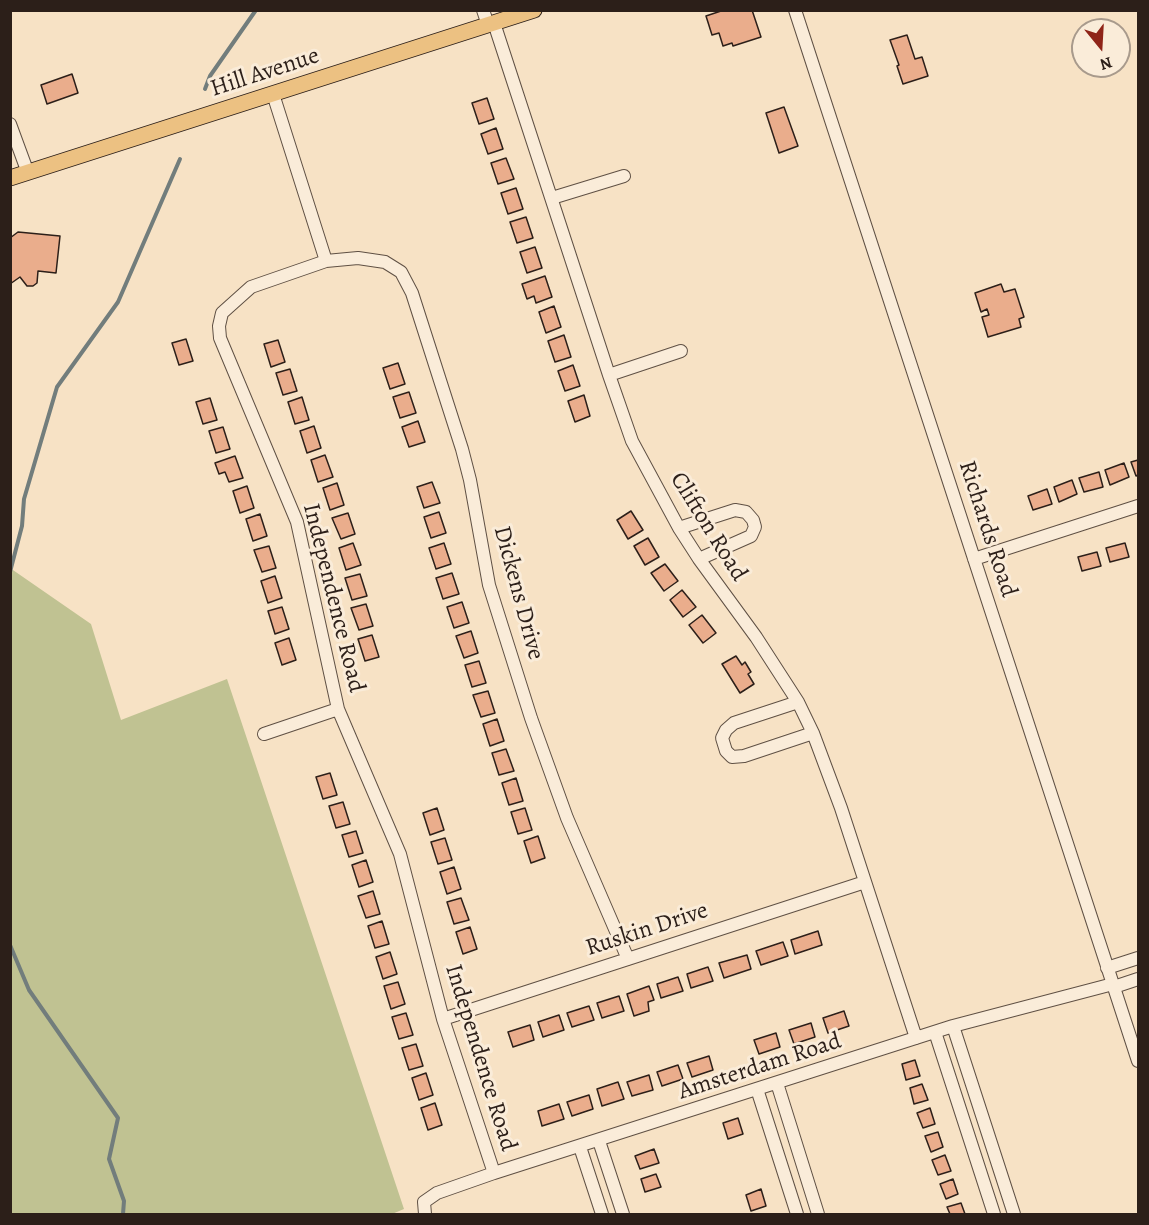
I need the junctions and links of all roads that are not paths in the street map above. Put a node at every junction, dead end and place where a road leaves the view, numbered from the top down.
1 (534, 10) edge
2 (795, 10) edge
3 (493, 18) edge
4 (273, 94) junction
5 (10, 124) edge
6 (28, 173) junction
7 (624, 176) dead end
8 (10, 178) edge
9 (552, 198) junction
10 (326, 261) junction
11 (681, 351) dead end
12 (609, 375) junction
13 (1138, 506) edge
14 (679, 528) junction
15 (699, 560) junction
16 (974, 560) junction
17 (798, 702) junction
18 (338, 709) junction
19 (813, 733) junction
20 (264, 734) dead end
21 (865, 882) junction
22 (627, 958) junction
23 (1138, 958) edge
24 (1107, 968) junction
25 (1138, 979) edge
26 (1114, 985) junction
27 (443, 1019) junction
28 (953, 1026) junction
29 (935, 1032) junction
30 (916, 1038) junction
31 (1138, 1061) edge
32 (777, 1083) junction
33 (757, 1089) junction
34 (599, 1141) junction
35 (580, 1147) junction
36 (494, 1173) junction
37 (425, 1208) edge
38 (602, 1215) edge
39 (623, 1215) edge
40 (797, 1215) edge
41 (819, 1215) edge
42 (994, 1215) edge
43 (1014, 1215) edge

1 - 3 main road, Hill Avenue
2 - 16 street, Richards Road
3 - 4 main road, Hill Avenue
3 - 9 street, Clifton Road
4 - 6 main road, Hill Avenue
4 - 10 street
5 - 6 street
6 - 8 main road, Hill Avenue
7 - 9 street
9 - 12 street, Clifton Road
10 - 18 street, Independence Road
10 - 22 street, Dickens Drive
11 - 12 street
12 - 14 street, Clifton Road
13 - 16 street
14 - 15 street, Clifton Road
14 - 15 street
15 - 17 street, Clifton Road
16 - 24 street, Richards Road
17 - 19 street, Clifton Road
17 - 19 street
18 - 20 street
18 - 27 street, Independence Road
19 - 21 street, Clifton Road
21 - 22 street, Ruskin Drive
21 - 30 street, Clifton Road
22 - 27 street, Ruskin Drive
23 - 24 street
24 - 26 street, Richards Road
25 - 26 street, Amsterdam Road
26 - 28 street, Amsterdam Road
26 - 31 street, Richards Road
27 - 36 street, Independence Road
28 - 29 street, Amsterdam Road
28 - 43 street
29 - 30 street, Amsterdam Road
29 - 42 street
30 - 32 street, Amsterdam Road
32 - 33 street, Amsterdam Road
32 - 41 street
33 - 34 street, Amsterdam Road
33 - 40 street
34 - 35 street, Amsterdam Road
34 - 39 street
35 - 36 street, Amsterdam Road
35 - 38 street
36 - 37 street, Amsterdam Road

